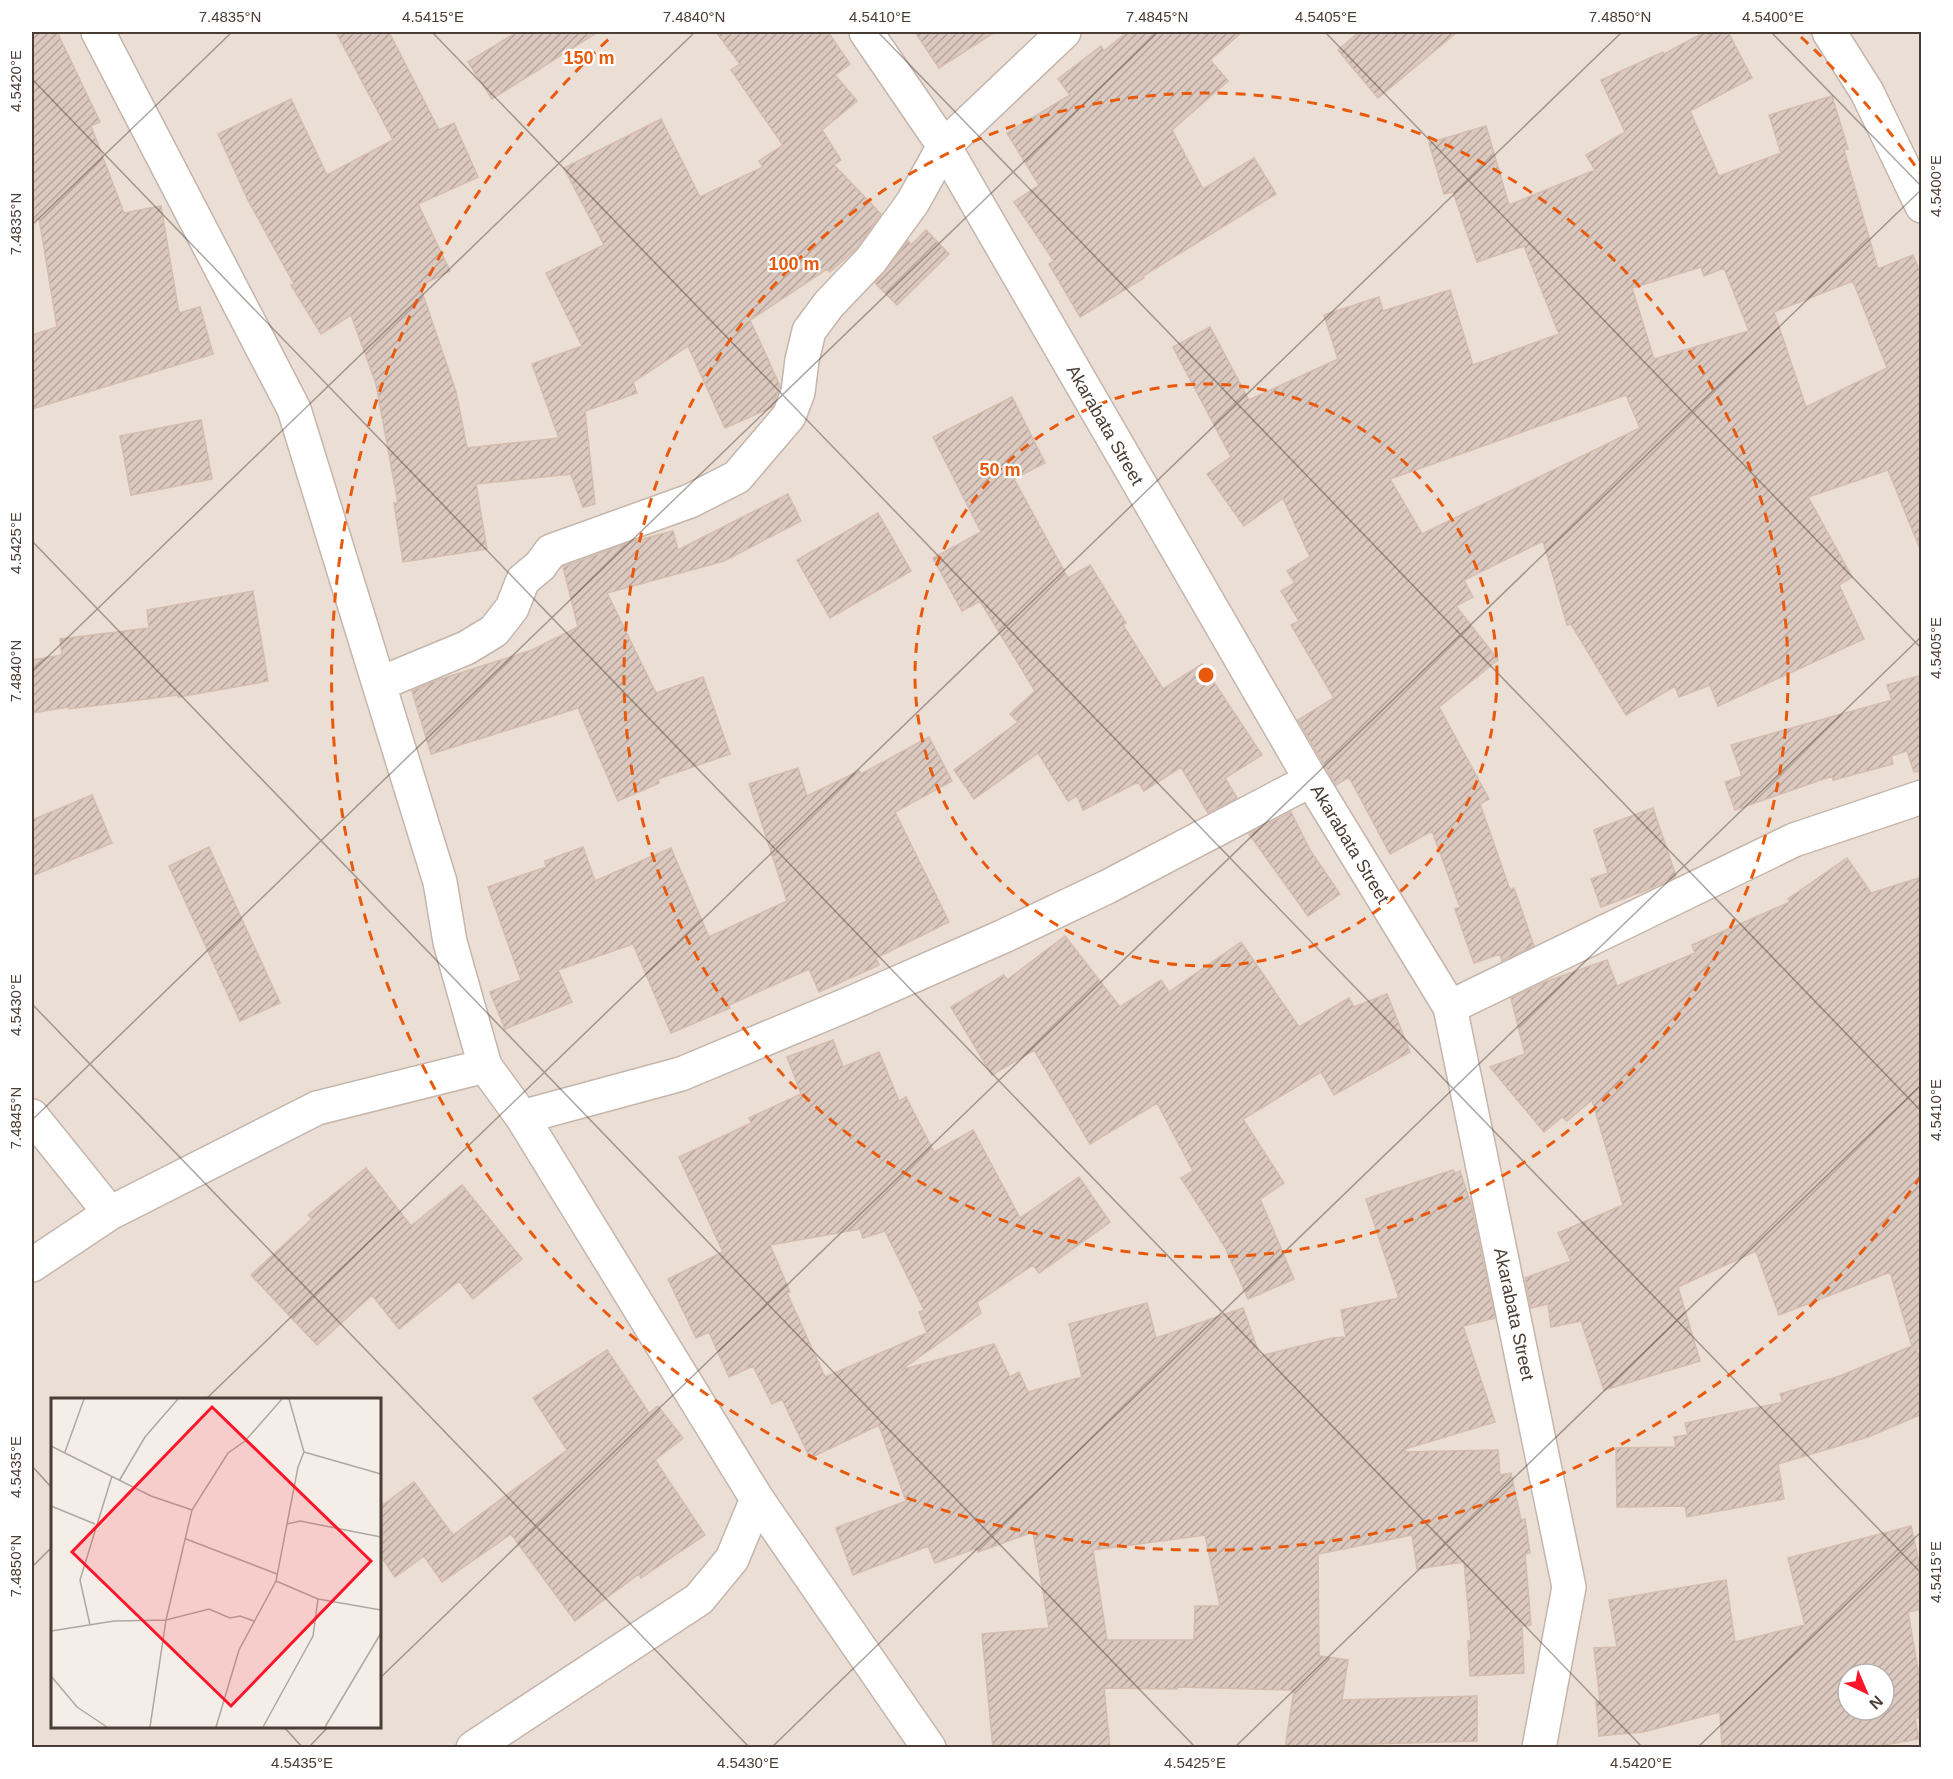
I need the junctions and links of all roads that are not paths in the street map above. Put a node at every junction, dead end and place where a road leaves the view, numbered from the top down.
1 (98, 32) edge
2 (866, 32) edge
3 (1064, 32) edge
4 (1829, 32) edge
5 (944, 146) junction
6 (1922, 206) edge
7 (379, 684) junction
8 (1311, 780) junction
9 (1922, 797) edge
10 (1450, 1007) junction
11 (484, 1066) junction
12 (32, 1116) edge
13 (522, 1117) junction
14 (110, 1213) junction
15 (32, 1265) edge
16 (757, 1499) junction
17 (473, 1748) edge
18 (929, 1748) edge
19 (1539, 1748) edge

1 - 7 street
2 - 5 street, Akarabata Street
3 - 5 street
4 - 6 street
5 - 7 street
5 - 8 street, Akarabata Street
7 - 11 street
8 - 10 street, Akarabata Street
8 - 13 street
9 - 10 street
10 - 19 street, Akarabata Street
11 - 13 street
11 - 14 street
12 - 14 street
13 - 16 street
14 - 15 street
16 - 17 street
16 - 18 street

